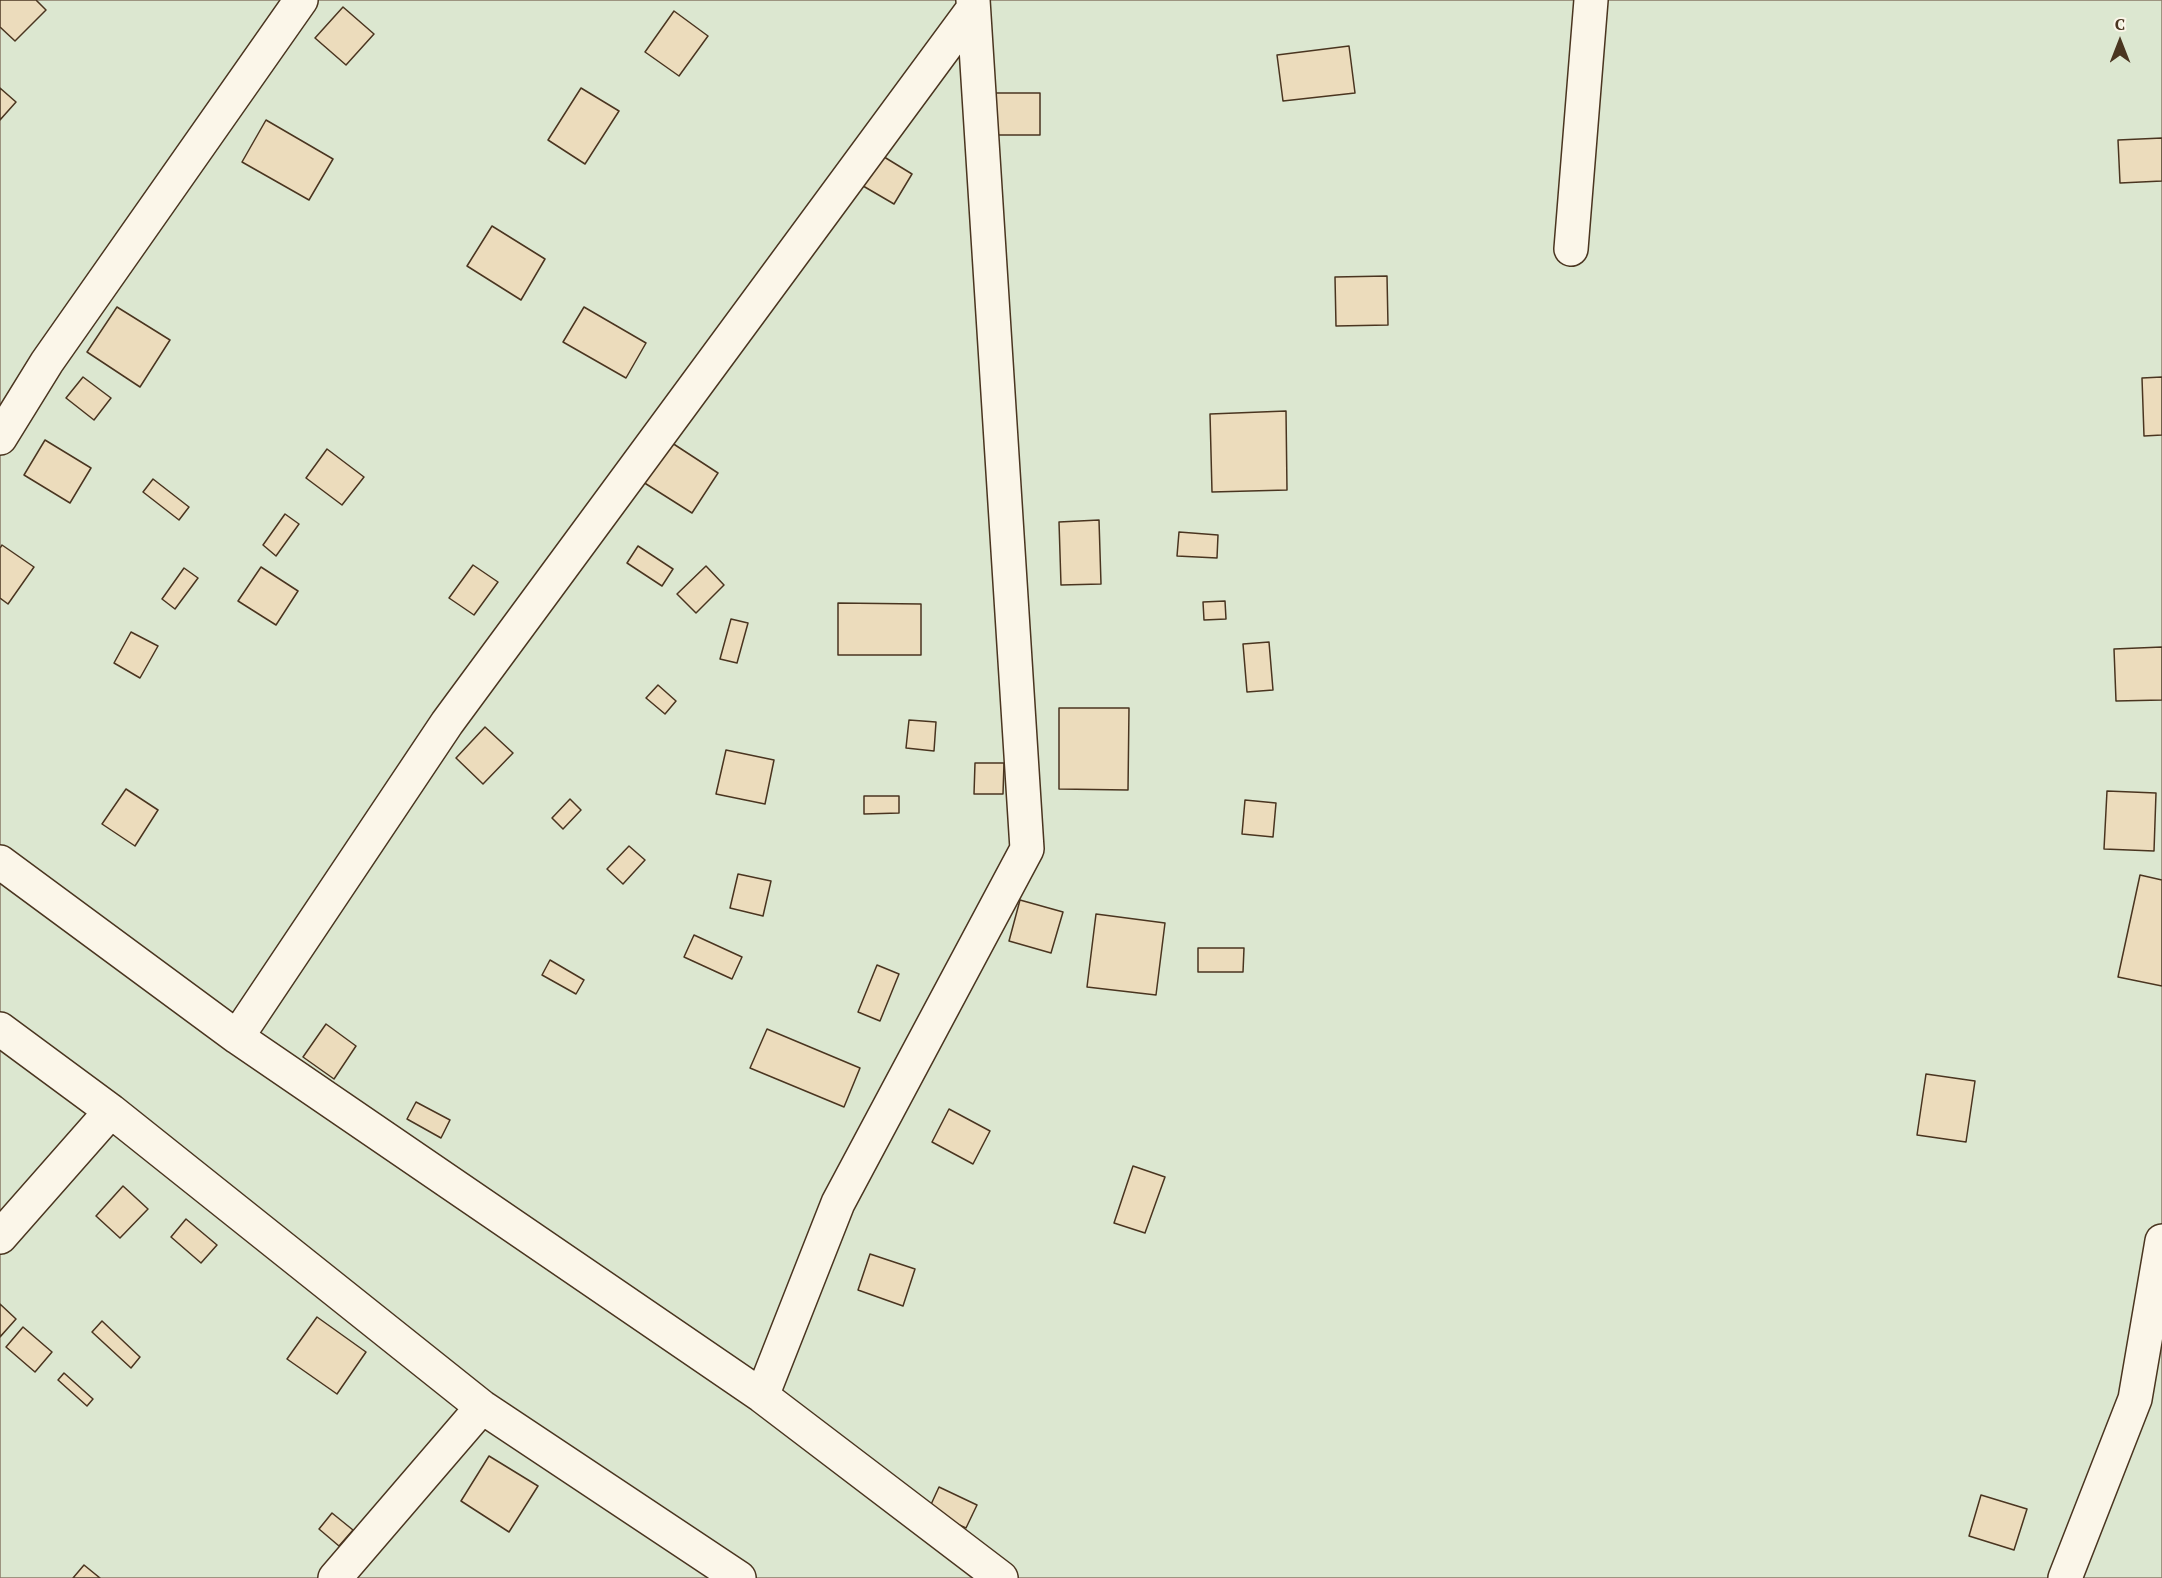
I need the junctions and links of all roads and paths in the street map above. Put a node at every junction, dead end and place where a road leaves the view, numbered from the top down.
1 (301, 0) edge
2 (1591, 0) edge
3 (973, 4) edge
4 (1571, 249) dead end
5 (0, 438) edge
6 (0, 862) edge
7 (0, 1029) edge
8 (237, 1037) junction
9 (111, 1111) junction
10 (0, 1237) edge
11 (2162, 1241) edge
12 (762, 1396) junction
13 (482, 1407) junction
14 (724, 1574) edge
15 (335, 1578) edge
16 (1001, 1578) edge
17 (2065, 1578) edge

1 - 5 street
2 - 4 street
3 - 8 street
3 - 12 street
6 - 8 street
7 - 9 street
8 - 12 street
9 - 10 street
9 - 13 street
11 - 17 street
12 - 16 street
13 - 14 street
13 - 15 street

